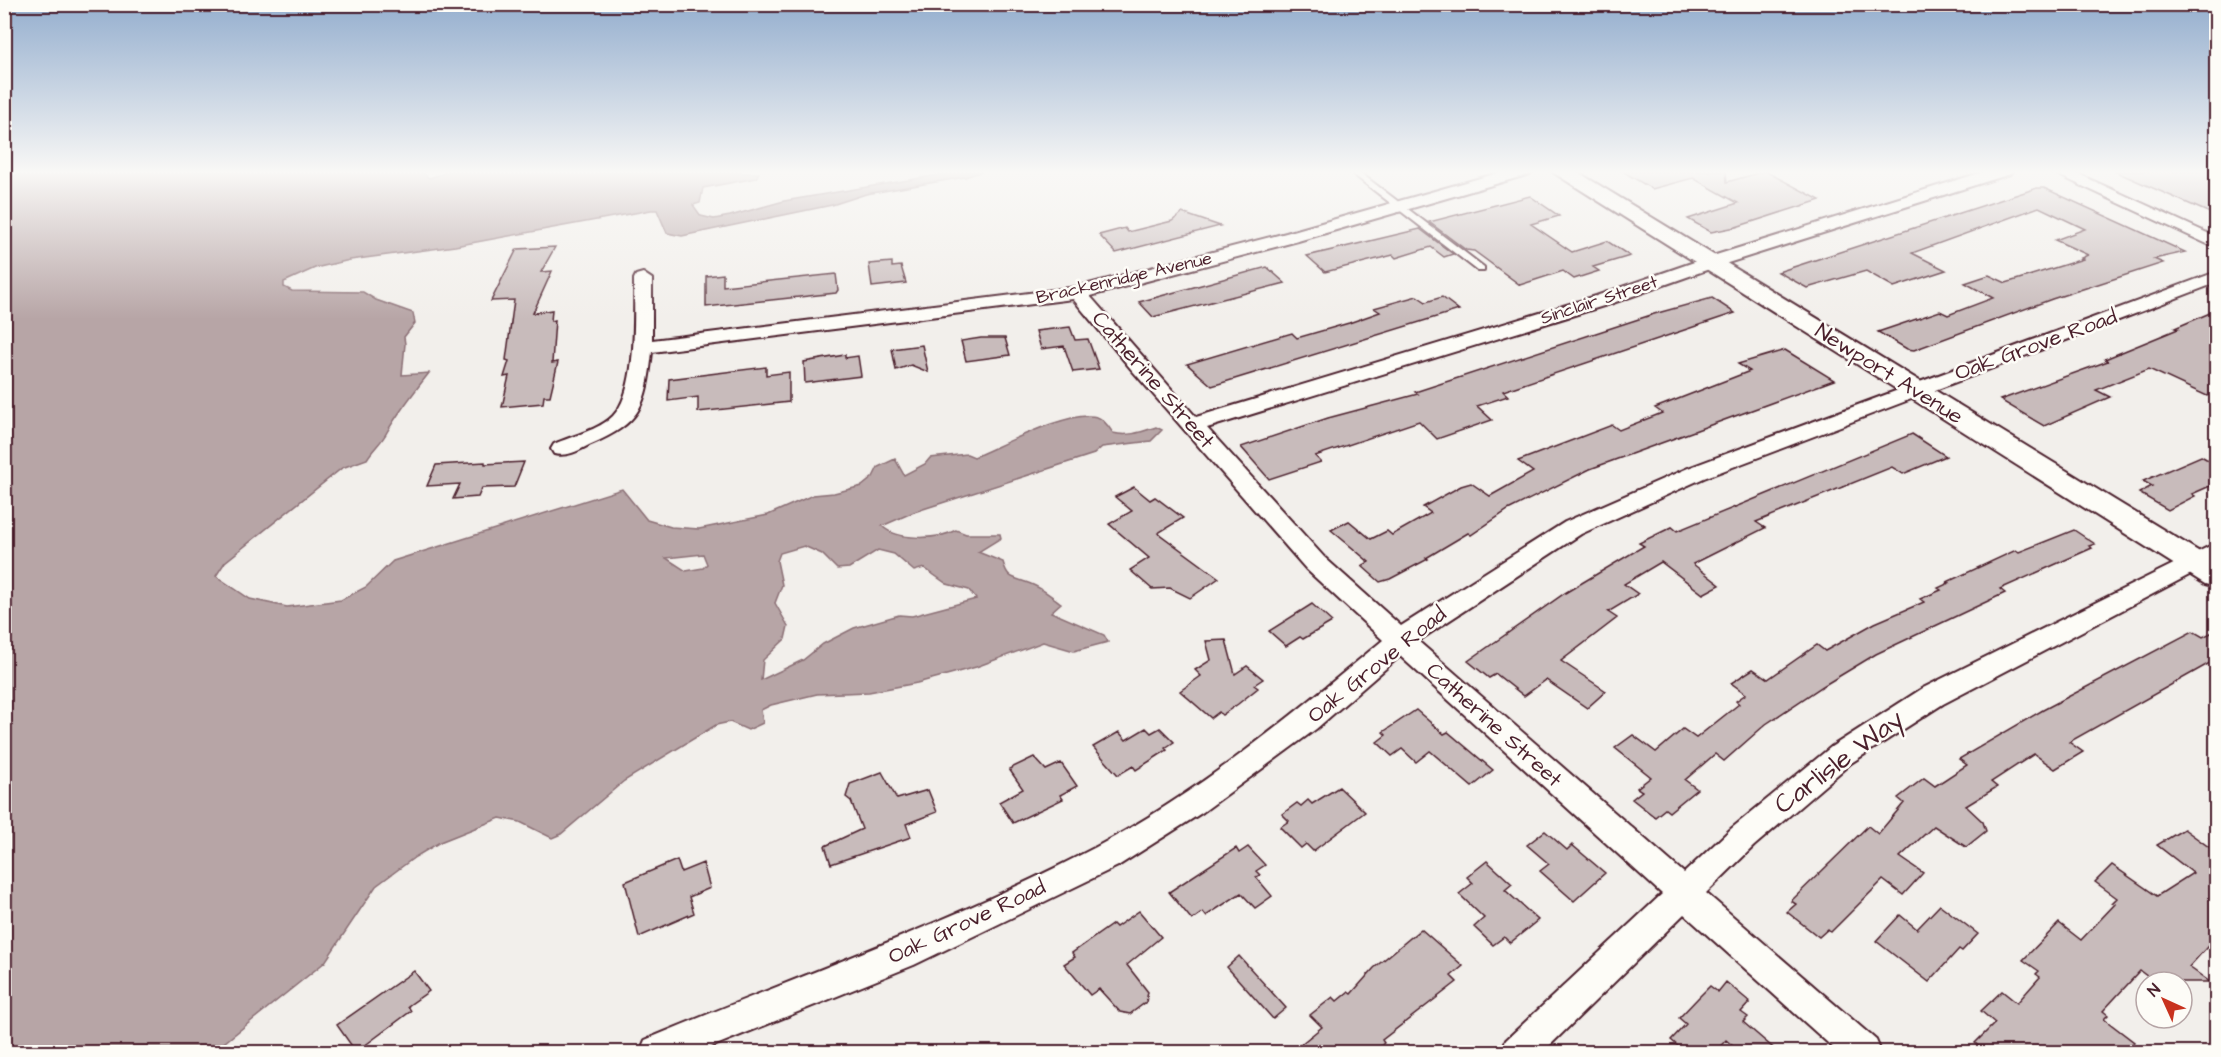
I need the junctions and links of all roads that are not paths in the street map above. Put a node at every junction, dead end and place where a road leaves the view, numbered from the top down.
1 (1353, 220) edge
2 (1416, 220) edge
3 (1640, 220) edge
4 (1846, 220) edge
5 (2167, 220) edge
6 (2217, 243) edge
7 (1709, 263) junction
8 (1481, 270) dead end
9 (2217, 277) edge
10 (642, 279) dead end
11 (1078, 293) junction
12 (643, 347) junction
13 (1915, 390) junction
14 (1193, 425) junction
15 (562, 449) dead end
16 (2209, 563) edge
17 (1400, 641) junction
18 (1684, 894) junction
19 (671, 1050) edge
20 (1518, 1053) edge
21 (1864, 1053) edge

1 - 11 street, Brackenridge Avenue
2 - 8 lane
3 - 7 street, Newport Avenue
4 - 7 street, Sinclair Street
5 - 6 street
7 - 13 street, Newport Avenue
7 - 14 street, Sinclair Street
9 - 13 street, Oak Grove Road
10 - 12 street
11 - 12 street, Brackenridge Avenue
11 - 14 street, Catherine Street
12 - 15 street
13 - 16 street, Newport Avenue
13 - 17 street, Oak Grove Road
14 - 17 street, Catherine Street
16 - 18 street, Carlisle Way
17 - 18 street, Catherine Street
17 - 19 street, Oak Grove Road
18 - 20 street, Carlisle Way
18 - 21 street, Catherine Street

